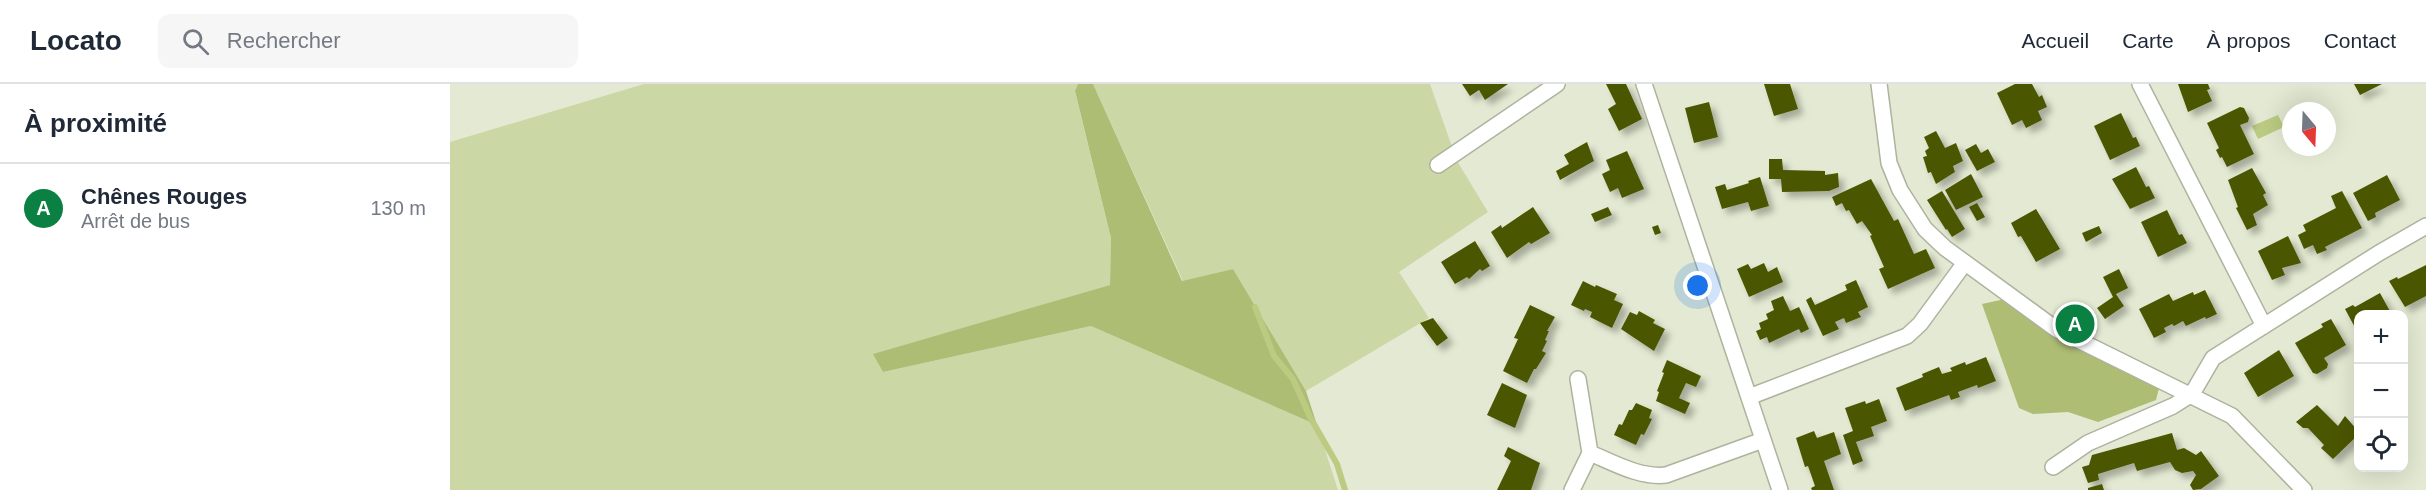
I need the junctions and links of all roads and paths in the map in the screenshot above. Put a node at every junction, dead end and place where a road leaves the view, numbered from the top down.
1 (1557, 84) edge
2 (1644, 84) edge
3 (1879, 84) edge
4 (2140, 84) edge
5 (1438, 165) dead end
6 (2426, 226) edge
7 (1964, 264) junction
8 (2264, 326) junction
9 (1578, 379) dead end
10 (2192, 394) junction
11 (1749, 397) junction
12 (1763, 440) junction
13 (1590, 453) junction
14 (2053, 467) dead end
15 (1572, 490) edge
16 (1780, 490) edge
17 (2304, 490) edge

1 - 5 street
2 - 11 street
3 - 7 street
4 - 8 street
6 - 8 street
7 - 10 street
7 - 11 street
8 - 10 street
9 - 13 street
10 - 14 street
10 - 17 street
11 - 12 street
12 - 13 street
12 - 16 street
13 - 15 street

